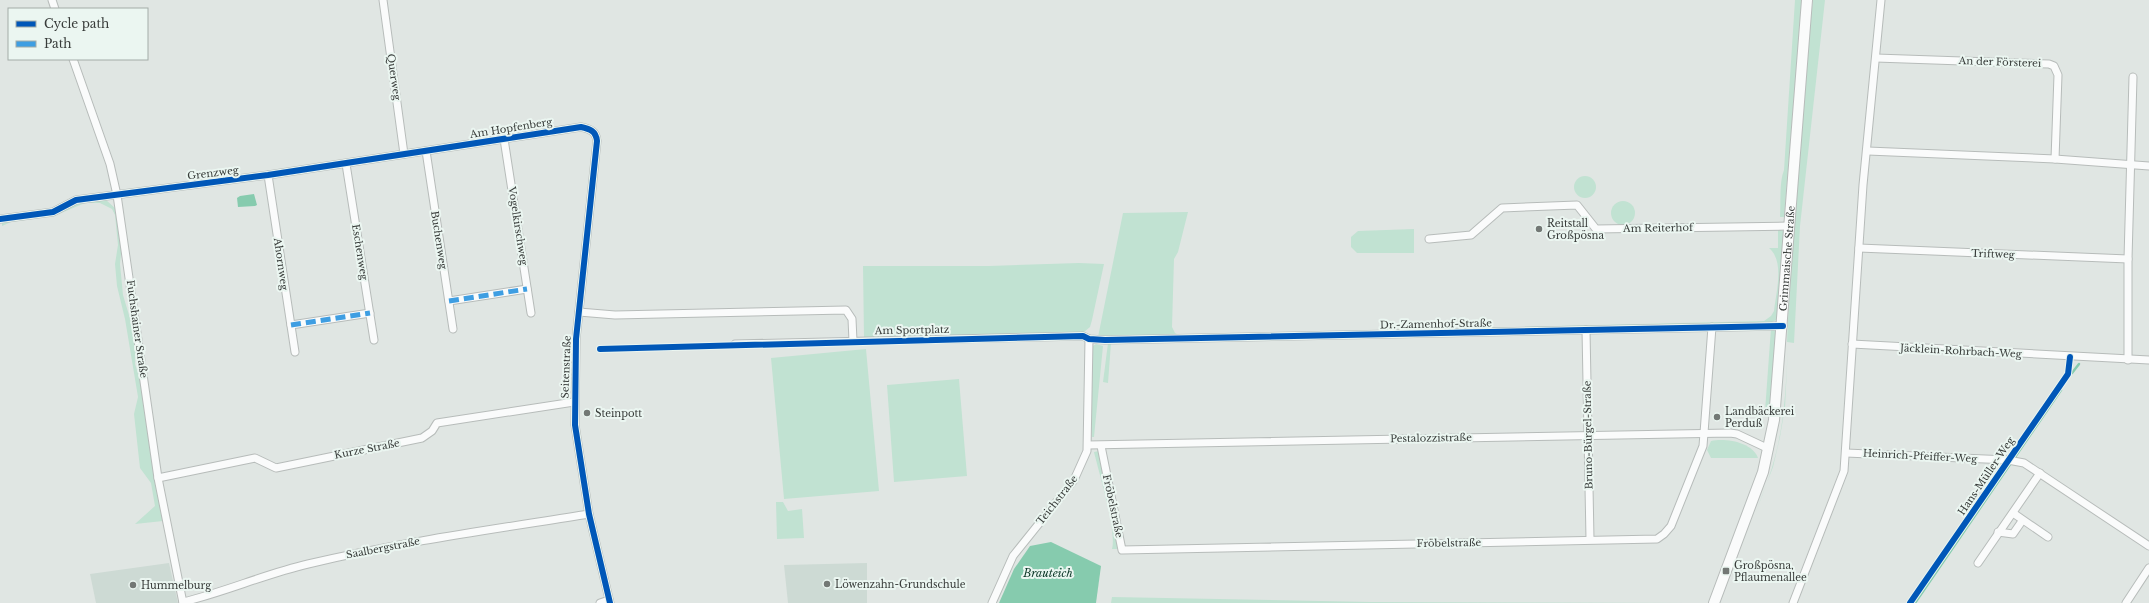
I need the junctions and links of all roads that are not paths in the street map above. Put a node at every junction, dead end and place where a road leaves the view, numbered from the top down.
1 (383, 0) edge
2 (1808, 0) edge
3 (1881, 0) edge
4 (1876, 58) junction
5 (73, 60) edge
6 (2133, 77) dead end
7 (593, 131) joint
8 (504, 139) junction
9 (428, 150) junction
10 (1868, 151) junction
11 (404, 154) junction
12 (2055, 159) junction
13 (346, 164) junction
14 (2131, 165) junction
15 (2149, 166) edge
16 (268, 175) junction
17 (118, 194) junction
18 (0, 219) edge
19 (1789, 226) junction
20 (1429, 238) dead end
21 (1859, 248) junction
22 (2128, 259) junction
23 (527, 289) junction
24 (449, 301) junction
25 (579, 312) junction
26 (370, 313) junction
27 (531, 313) dead end
28 (291, 325) junction
29 (1782, 326) junction
30 (1712, 327) junction
31 (453, 329) dead end
32 (1586, 330) junction
33 (1089, 339) junction
34 (374, 340) dead end
35 (853, 341) junction
36 (735, 344) dead end
37 (1852, 344) junction
38 (294, 352) dead end
39 (2128, 360) junction
40 (2149, 360) edge
41 (574, 402) junction
42 (1589, 434) junction
43 (1705, 434) junction
44 (1088, 445) junction
45 (1101, 446) junction
46 (1769, 449) junction
47 (1846, 452) junction
48 (2040, 473) junction
49 (158, 478) junction
50 (2012, 513) junction
51 (589, 514) junction
52 (2022, 521) junction
53 (1998, 532) junction
54 (2048, 537) dead end
55 (1590, 539) junction
56 (2149, 546) edge
57 (1978, 563) dead end
58 (2149, 568) edge
59 (610, 601) edge
60 (183, 602) edge
61 (600, 603) edge
62 (992, 603) edge
63 (1714, 603) edge
64 (1793, 603) edge
65 (2126, 603) edge

1 - 11 street, Querweg
2 - 19 main road, Grimmaische Straße
3 - 4 street
4 - 10 street
4 - 12 street, An der Försterei
5 - 17 street, Fuchshainer Straße
6 - 14 street
7 - 8 street, Am Hopfenberg
7 - 25 street, Seitenstraße
8 - 9 street, Am Hopfenberg
8 - 23 street, Vogelkirschweg
9 - 11 street, Grenzweg
9 - 24 street, Buchenweg
10 - 12 street
10 - 21 street
11 - 13 street, Grenzweg
12 - 14 street
13 - 16 street, Grenzweg
13 - 26 street, Eschenweg
14 - 15 street
14 - 22 street
16 - 17 street, Grenzweg
16 - 28 street, Ahornweg
17 - 18 street, Grenzweg
17 - 49 street, Fuchshainer Straße
19 - 20 street, Am Reiterhof
19 - 29 main road, Grimmaische Straße
21 - 22 street, Triftweg
21 - 37 street
22 - 39 street
23 - 24 street
23 - 27 street, Vogelkirschweg
24 - 31 street, Buchenweg
25 - 35 street
25 - 41 street, Seitenstraße
26 - 28 street
26 - 34 street, Eschenweg
28 - 38 street, Ahornweg
29 - 30 street, Dr.-Zamenhof-Straße
29 - 46 main road, Grimmaische Straße
30 - 32 street, Dr.-Zamenhof-Straße
30 - 43 street, Fröbelstraße
32 - 33 street, Dr.-Zamenhof-Straße
32 - 42 street, Bruno-Bürgel-Straße
33 - 35 street, Am Sportplatz
33 - 44 street, Teichstraße
35 - 36 street, Am Sportplatz
37 - 39 street, Jäcklein-Rohrbach-Weg
37 - 47 street
39 - 40 street, Jäcklein-Rohrbach-Weg
41 - 49 street, Kurze Straße
41 - 51 street, Seitenstraße
42 - 43 street, Pestalozzistraße
42 - 45 street, Pestalozzistraße
42 - 55 street, Bruno-Bürgel-Straße
43 - 46 street, Pestalozzistraße
43 - 55 street, Fröbelstraße
44 - 45 street, Pestalozzistraße
44 - 62 street, Teichstraße
45 - 55 street, Fröbelstraße
46 - 63 main road, Grimmaische Straße
47 - 48 street, Heinrich-Pfeiffer-Weg
47 - 64 street
48 - 50 street
48 - 56 street, Heinrich-Pfeiffer-Weg
49 - 60 street, Fuchshainer Straße
50 - 52 street
50 - 53 street
51 - 59 street, Seitenstraße
51 - 60 street, Saalbergstraße
52 - 53 street
52 - 54 street
53 - 57 street
58 - 65 street
59 - 61 street

